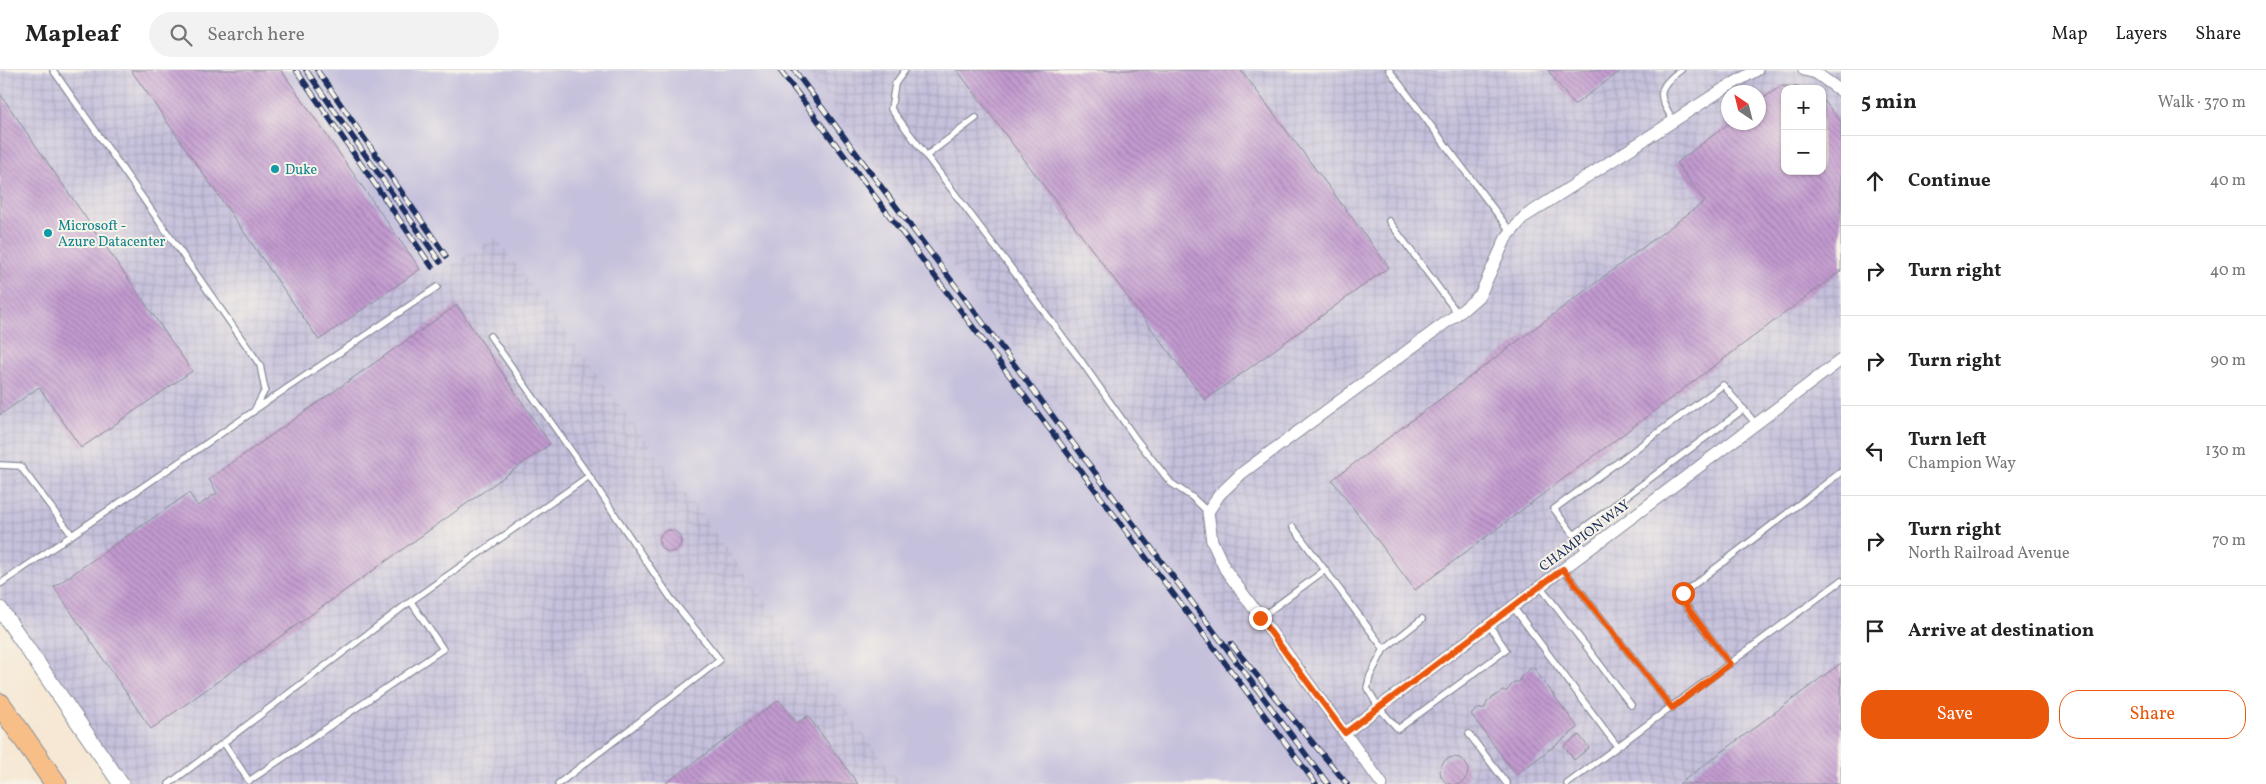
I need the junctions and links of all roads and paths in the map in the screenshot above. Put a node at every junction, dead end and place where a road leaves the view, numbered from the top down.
1 (53, 70) edge
2 (905, 70) edge
3 (1389, 70) edge
4 (1681, 70) edge
5 (1757, 70) edge
6 (1804, 70) edge
7 (1841, 91) edge
8 (976, 118) dead end
9 (1674, 121) junction
10 (926, 156) junction
11 (1389, 221) dead end
12 (1511, 232) junction
13 (437, 287) dead end
14 (1458, 314) junction
15 (490, 336) dead end
16 (1841, 360) edge
17 (1744, 409) junction
18 (254, 410) junction
19 (1756, 424) junction
20 (0, 465) edge
21 (1841, 472) edge
22 (589, 476) junction
23 (1208, 512) junction
24 (1293, 528) dead end
25 (72, 535) junction
26 (1574, 535) junction
27 (1587, 552) junction
28 (1563, 569) junction
29 (1325, 570) junction
30 (1841, 581) edge
31 (0, 584) edge
32 (1540, 586) junction
33 (411, 602) junction
34 (1513, 607) junction
35 (0, 609) edge
36 (1260, 618) junction
37 (1422, 619) dead end
38 (1488, 625) junction
39 (1384, 649) junction
40 (1730, 664) junction
41 (0, 704) edge
42 (1631, 705) dead end
43 (1379, 708) junction
44 (1672, 708) junction
45 (1345, 733) junction
46 (1469, 734) dead end
47 (224, 742) junction
48 (1617, 746) junction
49 (172, 783) edge
50 (56, 784) edge
51 (121, 784) edge
52 (558, 784) edge
53 (1382, 784) edge
54 (1507, 784) edge
55 (1567, 784) edge

1 - 18 lane
2 - 10 lane
3 - 12 lane
4 - 9 lane
5 - 9 street
6 - 7 street
8 - 10 lane
9 - 12 street
10 - 23 lane
11 - 14 lane
12 - 14 street
13 - 18 lane
14 - 23 street
15 - 22 lane
16 - 19 street, CHAMPION WAY
17 - 19 lane
17 - 26 lane
17 - 26 lane
18 - 25 lane
19 - 27 street, CHAMPION WAY
20 - 25 lane
21 - 40 lane
22 - 33 lane
22 - 52 lane
23 - 36 street
24 - 29 lane
25 - 31 lane
26 - 27 lane
27 - 28 street, CHAMPION WAY
28 - 32 street, CHAMPION WAY
28 - 44 lane
29 - 36 lane
29 - 39 lane
30 - 40 lane
32 - 34 street, CHAMPION WAY
32 - 42 lane
33 - 47 lane
33 - 47 lane
34 - 38 street, CHAMPION WAY
34 - 48 lane
35 - 51 street
36 - 45 street
37 - 39 lane
38 - 43 street, CHAMPION WAY
38 - 43 lane
39 - 43 lane
40 - 44 lane
41 - 50 highway
43 - 45 street, CHAMPION WAY
44 - 48 lane
45 - 53 street
46 - 54 lane
47 - 49 lane
48 - 55 lane

